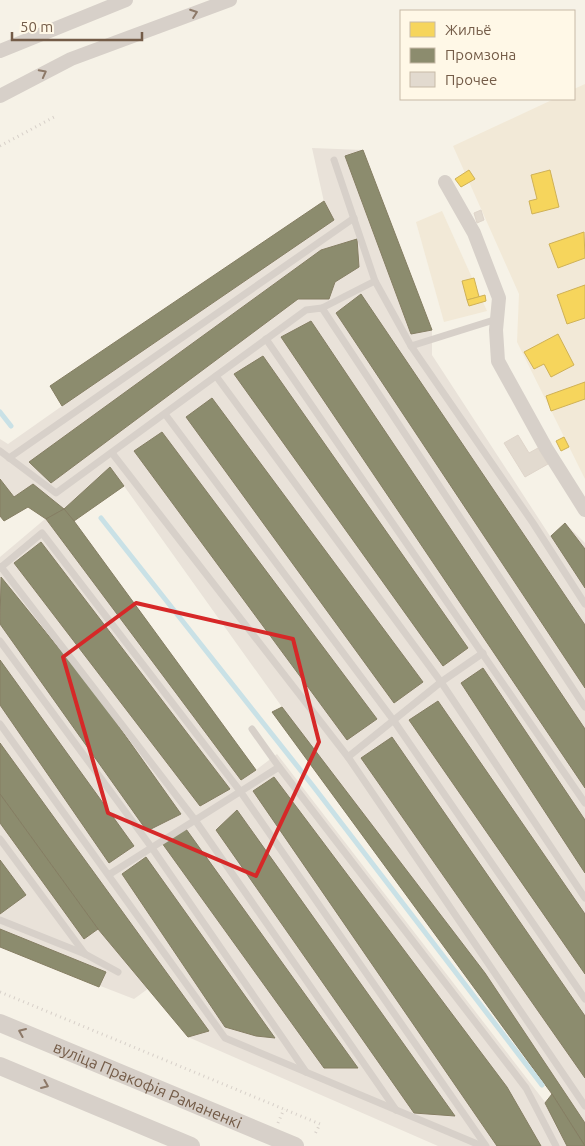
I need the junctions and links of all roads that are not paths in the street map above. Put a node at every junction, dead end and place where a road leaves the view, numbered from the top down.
1 (126, 0) edge
2 (230, 0) edge
3 (0, 51) edge
4 (0, 96) edge
5 (334, 160) dead end
6 (445, 182) dead end
7 (354, 218) junction
8 (375, 281) junction
9 (322, 308) junction
10 (497, 318) junction
11 (266, 339) junction
12 (411, 346) junction
13 (216, 376) junction
14 (165, 414) junction
15 (0, 451) edge
16 (112, 453) junction
17 (9, 458) junction
18 (585, 510) edge
19 (1, 567) edge
20 (585, 604) edge
21 (0, 641) edge
22 (483, 653) junction
23 (441, 682) junction
24 (585, 707) edge
25 (394, 721) junction
26 (0, 724) edge
27 (252, 729) dead end
28 (348, 756) junction
29 (279, 767) junction
30 (240, 791) junction
31 (585, 803) edge
32 (195, 820) junction
33 (0, 839) edge
34 (152, 848) junction
35 (110, 874) junction
36 (585, 898) edge
37 (0, 920) edge
38 (85, 954) junction
39 (118, 972) dead end
40 (585, 999) edge
41 (0, 1023) edge
42 (0, 1066) edge
43 (306, 1072) junction
44 (585, 1106) edge
45 (396, 1110) junction
46 (191, 1146) edge
47 (295, 1146) edge
48 (482, 1146) edge
49 (486, 1146) edge
50 (556, 1146) edge

1 - 3 street
4 -> 2 street
5 - 7 lane
6 - 10 street
7 - 8 lane
7 - 17 lane
8 - 9 lane
8 - 12 lane
9 - 11 lane
9 - 24 lane
10 - 12 lane
10 - 18 street
11 - 13 lane
11 - 22 lane
12 - 20 lane
13 - 14 lane
13 - 23 lane
14 - 16 lane
14 - 25 lane
15 - 17 lane
16 - 17 lane
16 - 28 lane
19 - 30 lane
19 - 32 lane
21 - 34 lane
22 - 23 lane
22 - 31 lane
23 - 25 lane
23 - 36 lane
25 - 28 lane
25 - 40 lane
26 - 35 lane
27 - 29 lane
28 - 44 lane
29 - 30 lane
29 - 50 lane
30 - 32 lane
30 - 49 lane
32 - 34 lane
32 - 45 lane
33 - 38 lane
34 - 35 lane
34 - 43 lane
35 - 43 lane
37 - 38 lane
38 - 39 lane
47 -> 41 street, вуліца Пракофія Раманенкі
42 -> 46 street
43 - 45 lane
45 - 48 lane

